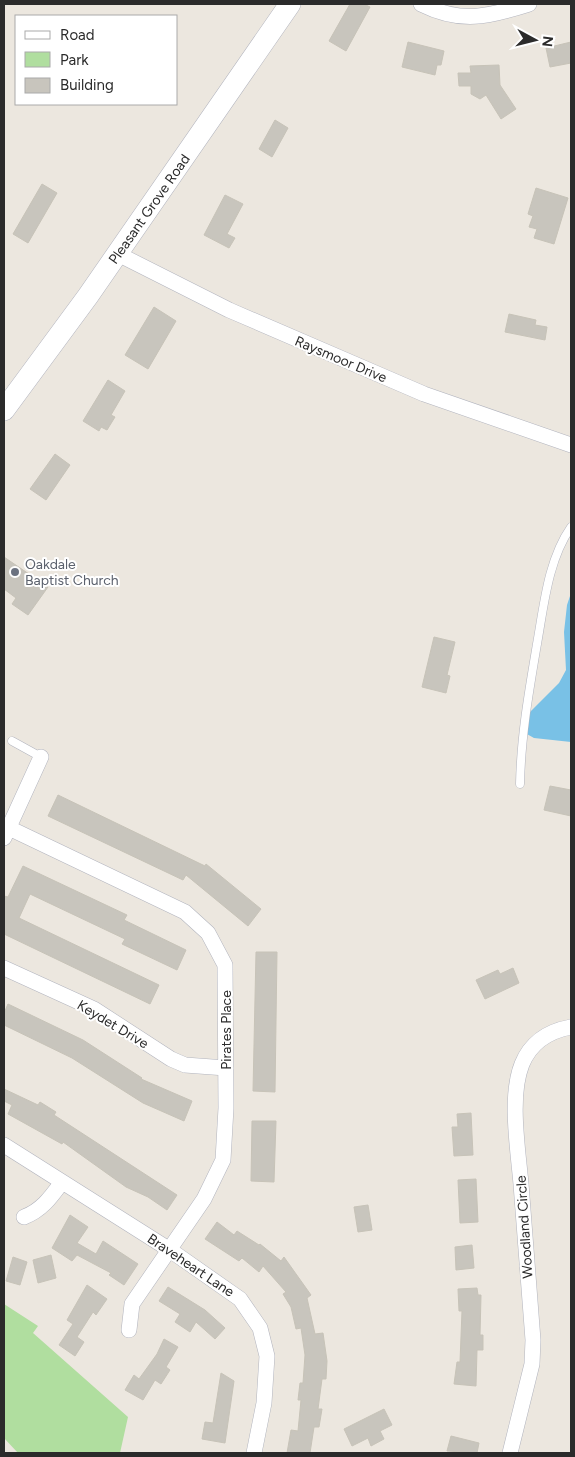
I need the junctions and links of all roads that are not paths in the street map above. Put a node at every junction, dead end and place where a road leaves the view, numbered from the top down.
1 (290, 4) edge
2 (421, 4) edge
3 (529, 4) edge
4 (118, 254) junction
5 (4, 410) edge
6 (571, 445) edge
7 (571, 527) edge
8 (12, 741) dead end
9 (41, 757) joint
10 (520, 784) dead end
11 (6, 833) edge
12 (4, 968) edge
13 (571, 1027) edge
14 (226, 1068) junction
15 (4, 1145) edge
16 (62, 1182) junction
17 (24, 1217) dead end
18 (170, 1250) junction
19 (129, 1330) dead end
20 (254, 1453) edge
21 (510, 1453) edge

1 - 4 street, Pleasant Grove Road
2 - 3 street
4 - 5 street, Pleasant Grove Road
4 - 6 street, Raysmoor Drive
7 - 10 lane
8 - 9 lane
9 - 11 street
11 - 14 street, Pirates Place
12 - 14 street, Keydet Drive
13 - 21 street, Woodland Circle
14 - 18 street, Pirates Place
15 - 16 street, Braveheart Lane
16 - 17 street
16 - 18 street, Braveheart Lane
18 - 19 street, Pirates Place
18 - 20 street, Braveheart Lane

